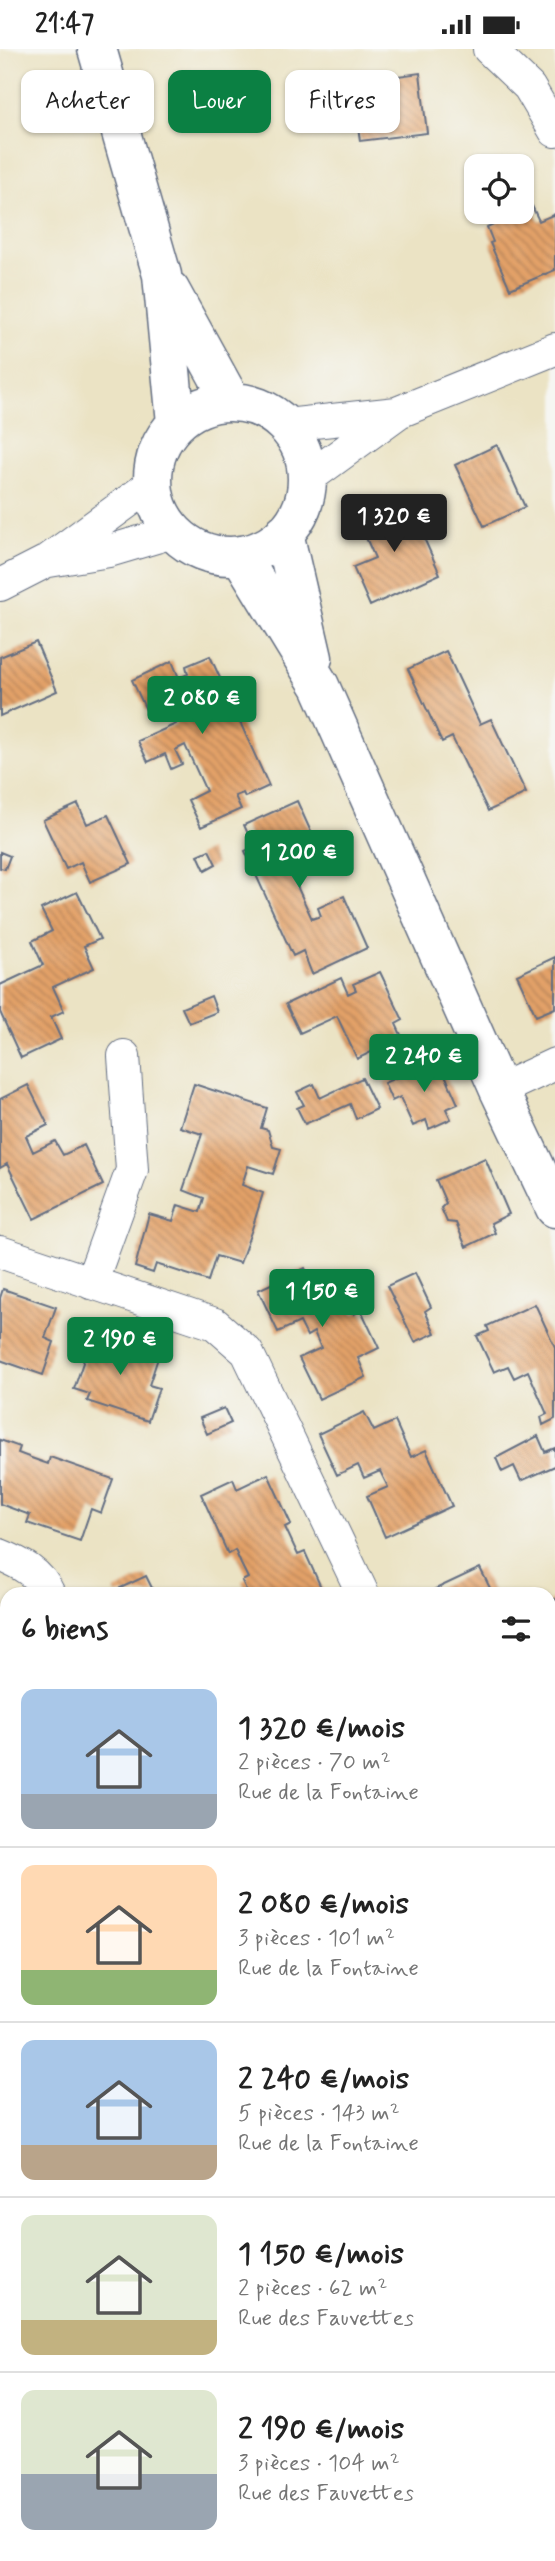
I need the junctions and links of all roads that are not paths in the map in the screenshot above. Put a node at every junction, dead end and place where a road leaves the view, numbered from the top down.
1 (97, 49) edge
2 (489, 49) edge
3 (555, 131) edge
4 (162, 275) junction
5 (555, 349) edge
6 (230, 401) junction
7 (398, 412) junction
8 (176, 423) junction
9 (286, 425) junction
10 (307, 479) junction
11 (152, 484) junction
12 (173, 532) junction
13 (284, 533) junction
14 (240, 555) junction
15 (47, 561) junction
16 (0, 585) edge
17 (320, 686) junction
18 (124, 1056) dead end
19 (555, 1065) edge
20 (499, 1090) junction
21 (555, 1208) edge
22 (0, 1252) edge
23 (91, 1283) junction
24 (0, 1555) edge
25 (46, 1587) edge
26 (360, 1587) edge

1 - 4 street
2 - 3 street
4 - 6 street
4 - 8 street
5 - 7 street
6 - 8 street
6 - 9 street
7 - 9 street
7 - 10 street
8 - 11 street
9 - 10 street
10 - 13 street
11 - 12 street
11 - 15 street
12 - 14 street
12 - 15 street
13 - 14 street
13 - 17 street
14 - 17 street
15 - 16 street
17 - 20 street
18 - 23 street
19 - 20 street
20 - 21 street
22 - 23 street
23 - 26 street
24 - 25 street

